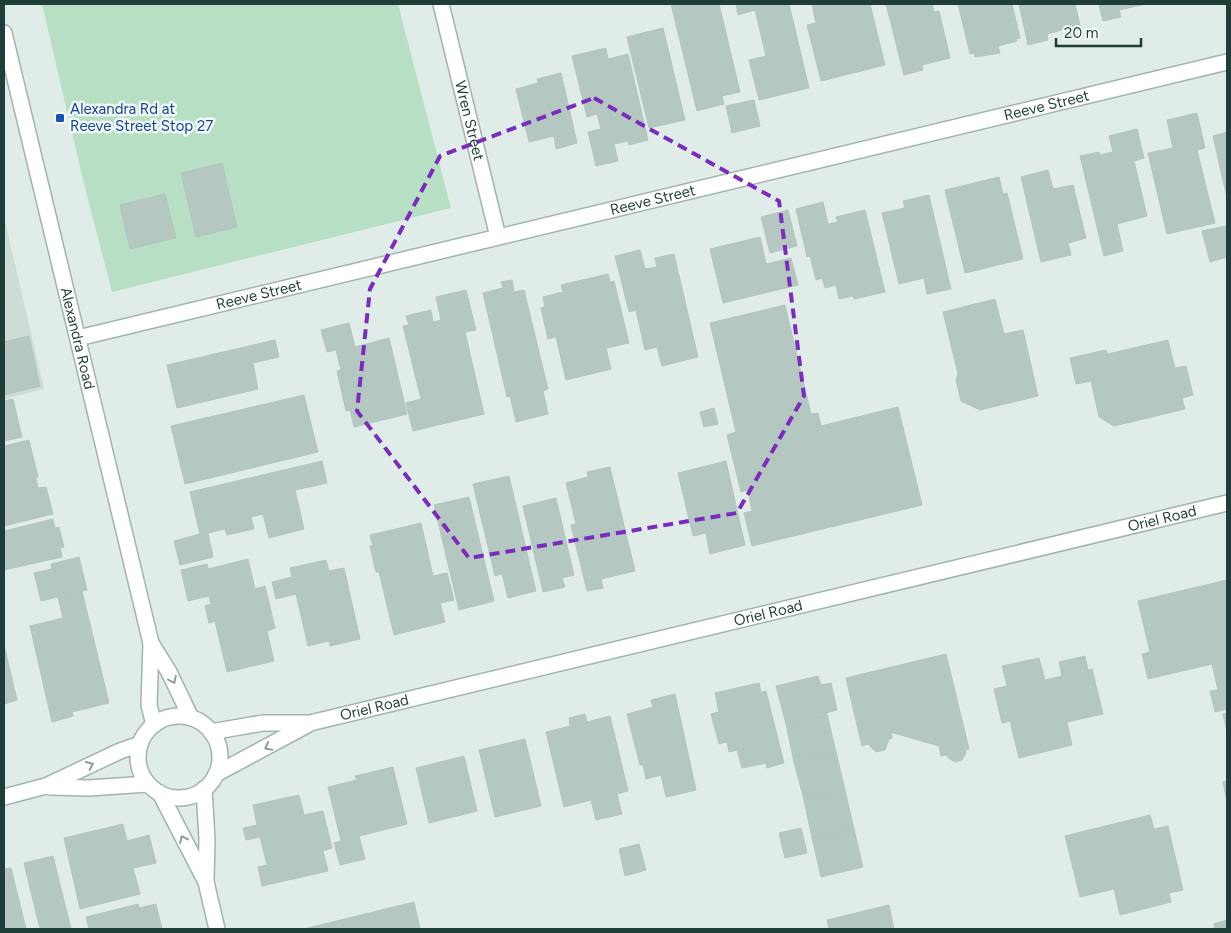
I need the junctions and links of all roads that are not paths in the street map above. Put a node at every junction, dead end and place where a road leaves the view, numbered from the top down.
1 (442, 4) edge
2 (4, 33) edge
3 (1227, 62) edge
4 (498, 237) junction
5 (78, 338) junction
6 (1227, 503) edge
7 (151, 643) junction
8 (191, 718) junction
9 (310, 723) junction
10 (154, 725) junction
11 (212, 732) junction
12 (140, 744) junction
13 (216, 774) junction
14 (46, 786) junction
15 (154, 788) junction
16 (204, 789) junction
17 (4, 797) edge
18 (206, 882) junction
19 (217, 929) edge

1 - 4 street, Wren Street
2 - 5 street, Alexandra Road
3 - 4 street, Reeve Street
4 - 5 street, Reeve Street
5 - 7 street, Alexandra Road
6 - 9 street, Oriel Road
7 -> 8 street, Alexandra Road
7 - 10 street, Alexandra Road
8 - 10 street
8 - 11 street
9 - 11 street, Oriel Road
9 -> 13 street, Oriel Road
10 - 12 street
11 - 13 street
14 -> 12 street
12 - 15 street
13 - 16 street
14 - 15 street
14 - 17 street
15 - 16 street
18 -> 15 street
16 - 18 street
18 - 19 street

